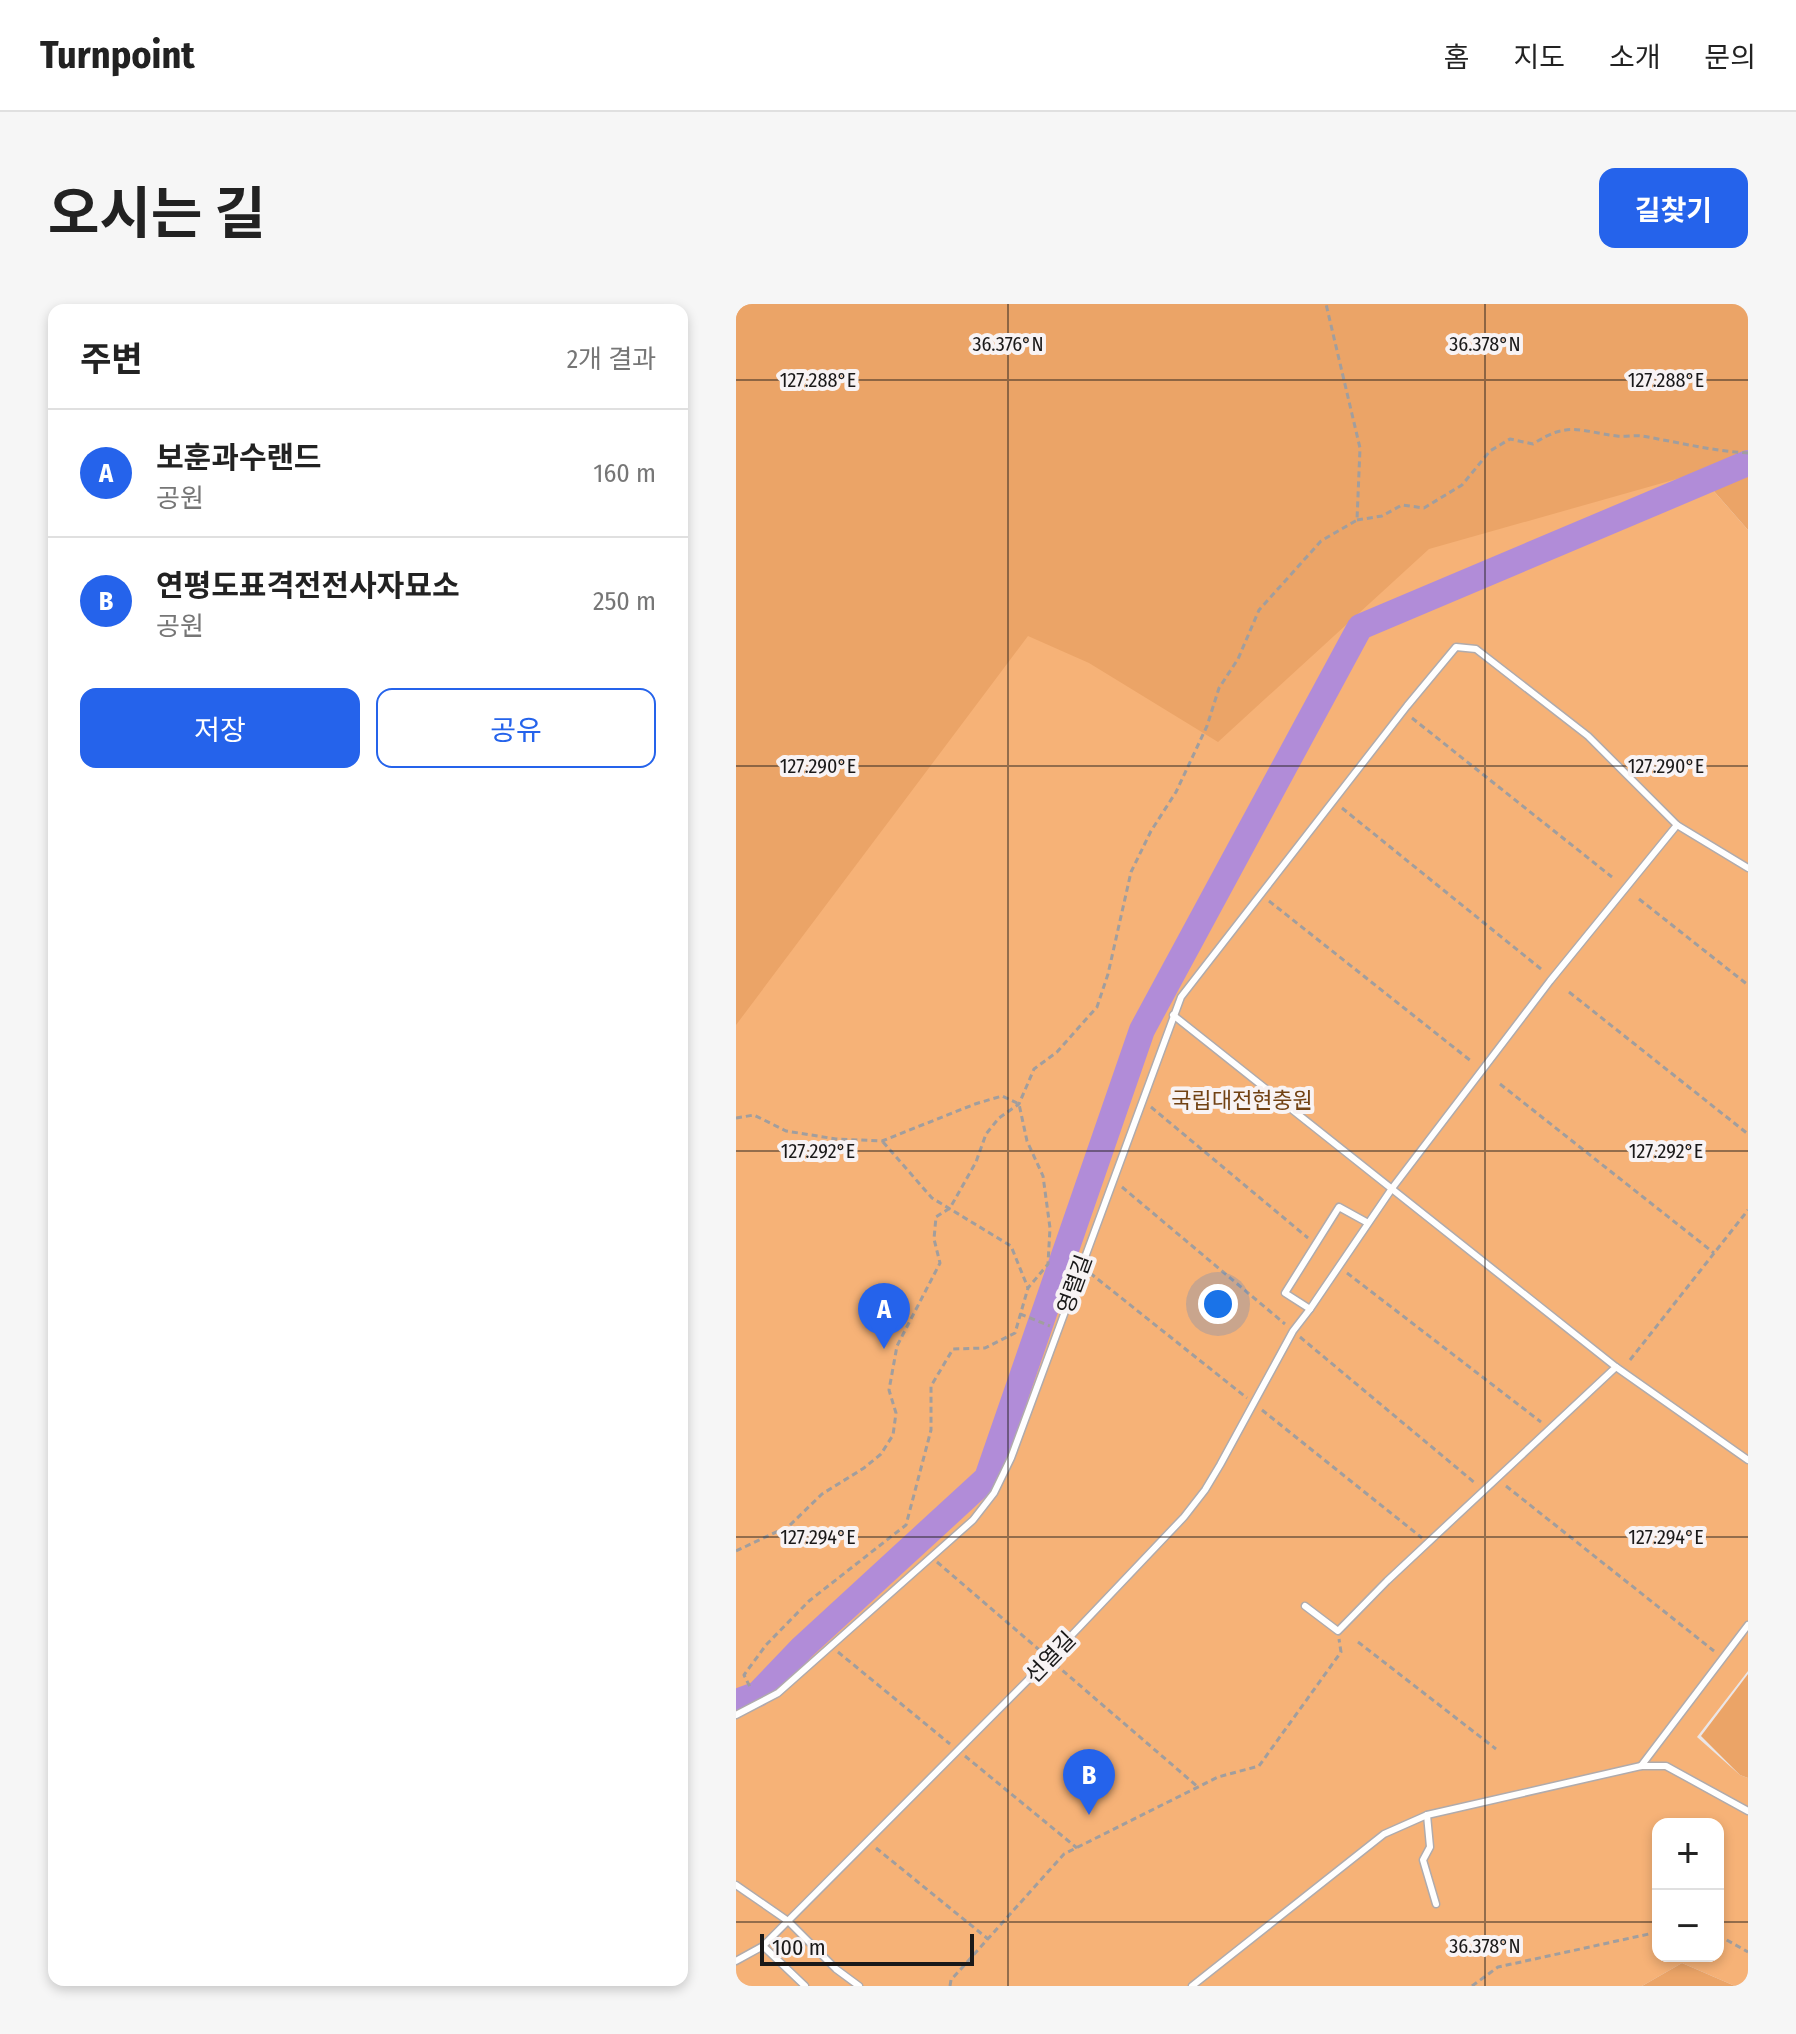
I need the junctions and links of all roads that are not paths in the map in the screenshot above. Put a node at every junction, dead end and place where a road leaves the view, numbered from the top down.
1 (1677, 825) junction
2 (1748, 868) edge
3 (1173, 1015) junction
4 (1393, 1187) junction
5 (1368, 1223) junction
6 (1310, 1309) junction
7 (1616, 1367) junction
8 (1748, 1460) edge
9 (1305, 1606) dead end
10 (1748, 1625) edge
11 (736, 1715) edge
12 (1641, 1766) junction
13 (1748, 1811) edge
14 (1427, 1815) junction
15 (736, 1885) edge
16 (1436, 1904) dead end
17 (788, 1921) junction
18 (763, 1946) junction
19 (736, 1961) edge
20 (805, 1986) edge
21 (859, 1986) edge
22 (1192, 1986) edge

1 - 2 lane
1 - 3 lane, 영렬길
1 - 4 lane
3 - 4 lane
3 - 11 lane, 영렬길
4 - 5 lane
4 - 7 lane
5 - 6 lane
5 - 6 lane
6 - 17 lane, 선열길
7 - 8 lane
7 - 9 lane
10 - 12 lane
12 - 13 lane
12 - 14 lane
14 - 16 lane
14 - 22 lane
15 - 17 lane
17 - 18 lane, 선열길
17 - 21 lane
18 - 19 lane, 선열길
18 - 20 lane

